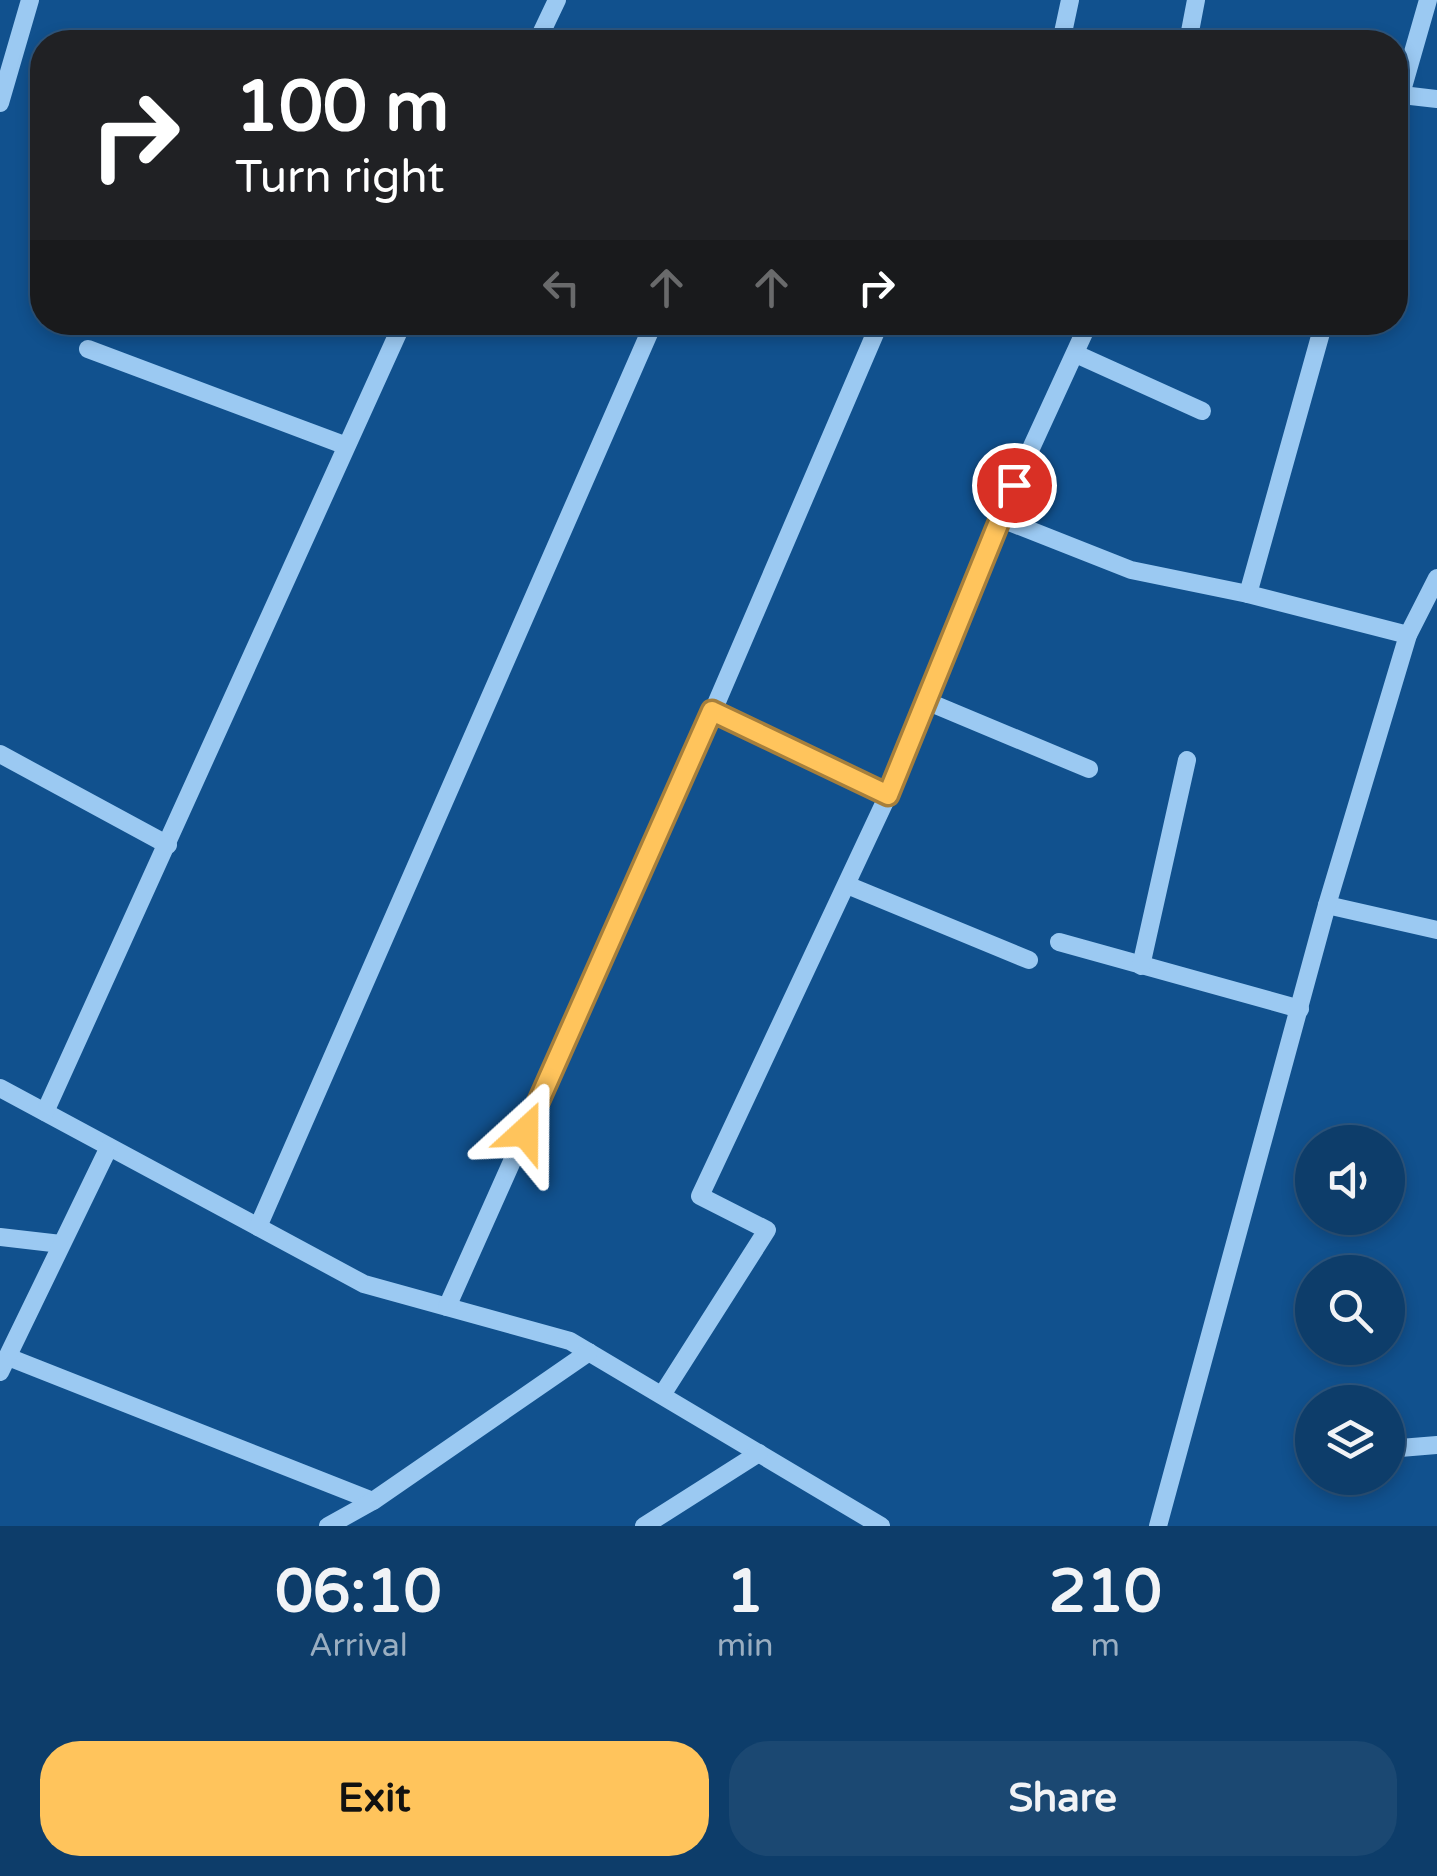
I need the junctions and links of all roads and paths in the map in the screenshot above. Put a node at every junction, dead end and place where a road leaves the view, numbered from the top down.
1 (30, 0) edge
2 (557, 0) edge
3 (1070, 0) edge
4 (1196, 0) edge
5 (1428, 0) edge
6 (543, 30) edge
7 (1064, 30) edge
8 (1190, 30) edge
9 (1408, 74) edge
10 (1408, 97) edge
11 (1437, 99) edge
12 (0, 103) edge
13 (397, 335) edge
14 (648, 335) edge
15 (874, 335) edge
16 (1084, 335) edge
17 (1320, 335) edge
18 (88, 349) dead end
19 (1076, 354) junction
20 (1202, 411) dead end
21 (344, 445) junction
22 (999, 518) junction
23 (1437, 578) edge
24 (1248, 594) junction
25 (1408, 634) junction
26 (926, 701) junction
27 (712, 711) junction
28 (0, 754) edge
29 (1187, 760) dead end
30 (1088, 769) dead end
31 (888, 795) junction
32 (168, 845) junction
33 (846, 885) junction
34 (1327, 905) junction
35 (1437, 930) edge
36 (1059, 942) dead end
37 (1030, 960) dead end
38 (1141, 966) junction
39 (1300, 1009) junction
40 (0, 1088) edge
41 (45, 1112) junction
42 (109, 1147) junction
43 (258, 1227) junction
44 (0, 1237) edge
45 (61, 1244) junction
46 (447, 1306) junction
47 (589, 1352) junction
48 (4, 1364) edge
49 (662, 1396) junction
50 (1437, 1445) edge
51 (1405, 1448) edge
52 (759, 1453) junction
53 (372, 1501) junction
54 (328, 1526) edge
55 (644, 1526) edge
56 (881, 1526) edge
57 (1158, 1526) edge

1 - 12 street
2 - 6 street
3 - 7 street
4 - 8 street
5 - 9 street
10 - 11 street
13 - 21 street
14 - 43 street
15 - 27 street
16 - 19 street
17 - 24 street
18 - 21 street
19 - 20 street
19 - 22 street
21 - 32 street
22 - 24 street
22 - 26 street
23 - 25 street
24 - 25 street
25 - 34 street
26 - 30 street
26 - 31 street
27 - 31 street
27 - 46 street
28 - 32 street
29 - 38 street
31 - 33 street
32 - 41 street
33 - 37 street
33 - 49 street
34 - 35 street
34 - 39 street
36 - 38 street
38 - 39 street
39 - 57 street
40 - 41 street
41 - 42 street
42 - 43 street
42 - 45 street
43 - 46 street
44 - 45 street
45 - 48 street
46 - 47 street
47 - 49 street
47 - 53 street
48 - 53 street
49 - 52 street
50 - 51 street
52 - 55 street
52 - 56 street
53 - 54 street

